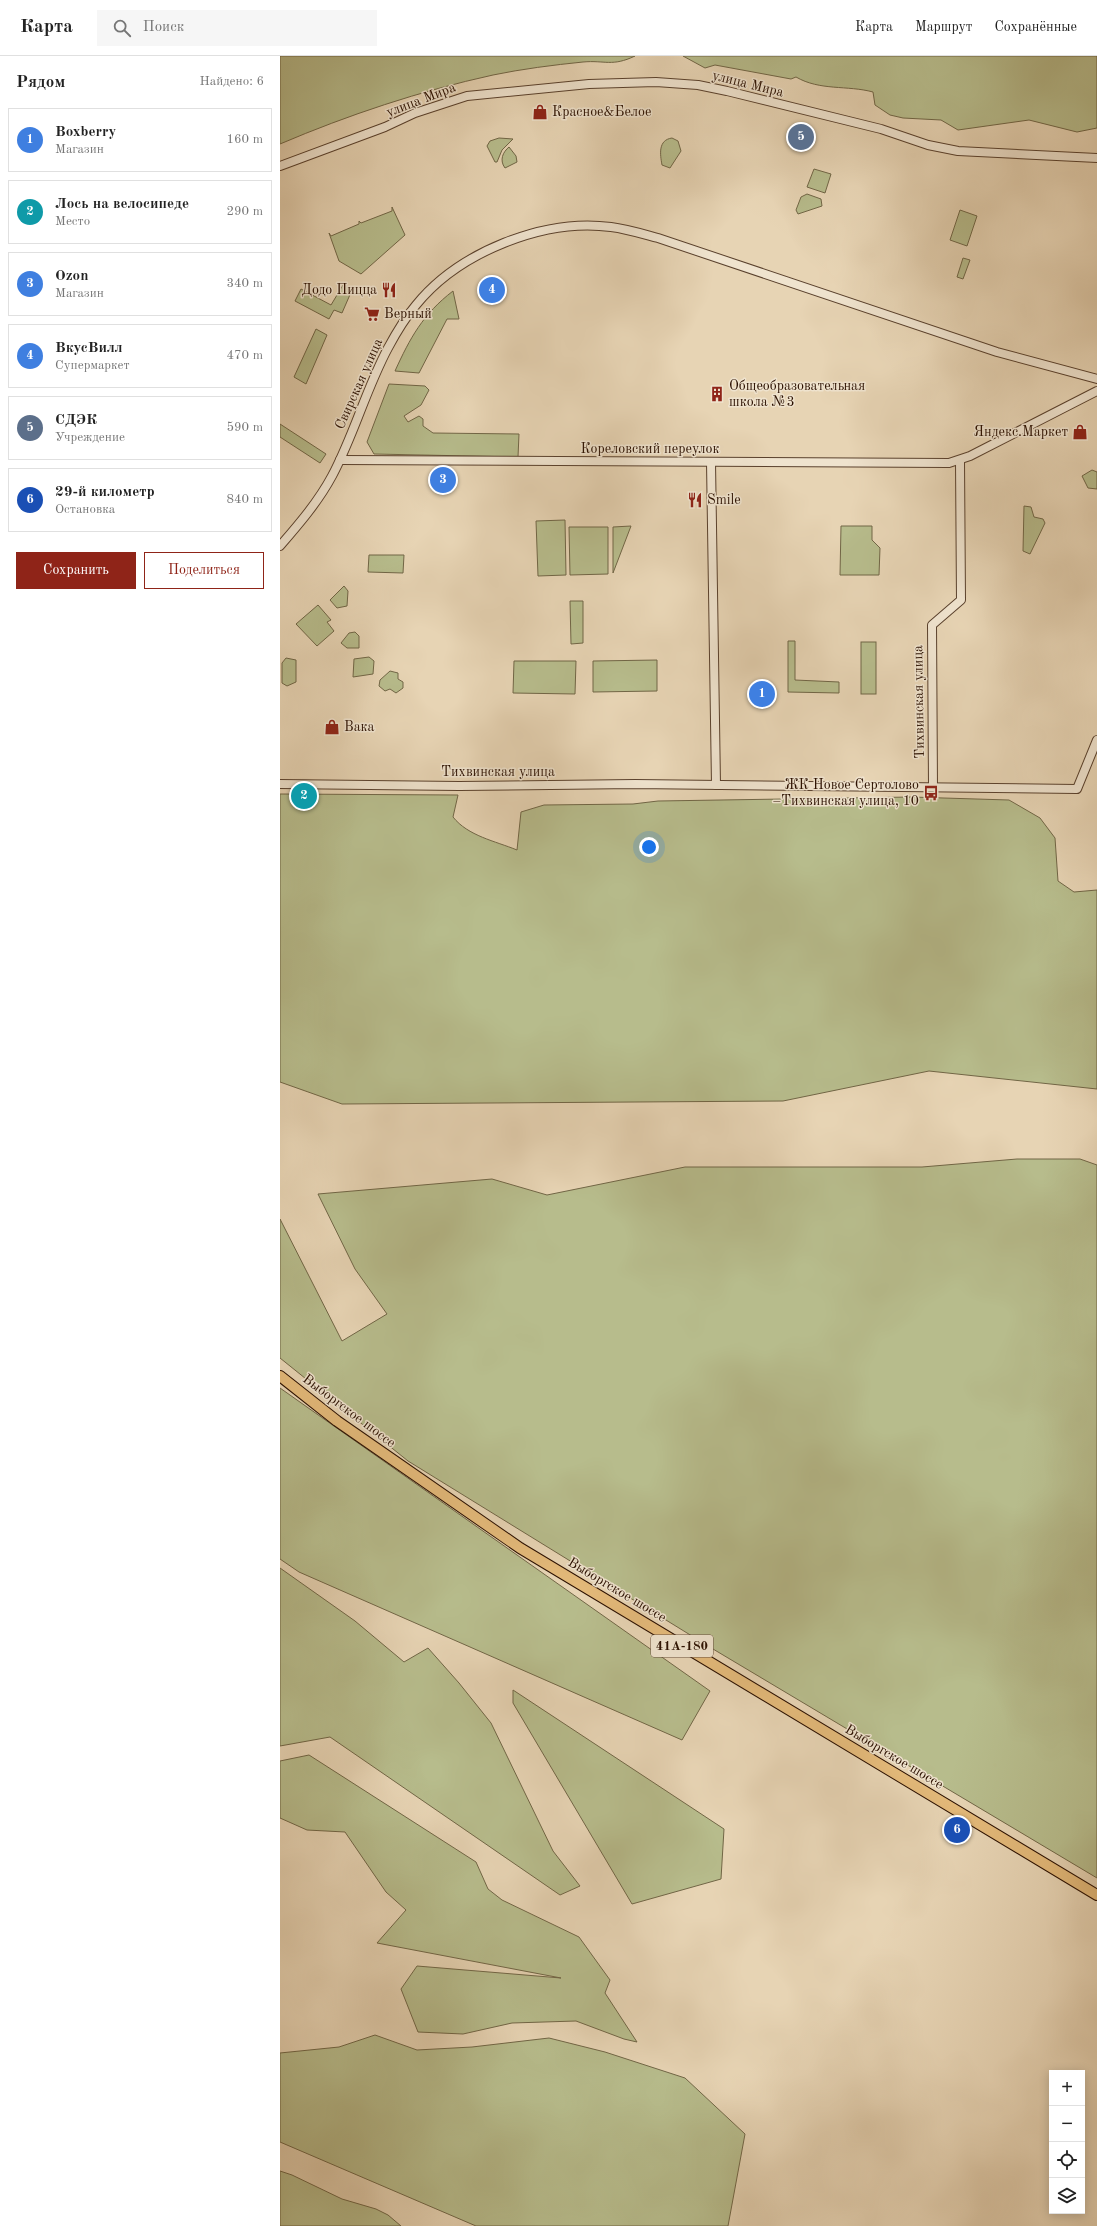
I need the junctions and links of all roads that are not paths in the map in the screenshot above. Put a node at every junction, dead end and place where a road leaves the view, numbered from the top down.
1 (1097, 158) edge
2 (280, 166) edge
3 (1097, 379) edge
4 (1097, 391) edge
5 (340, 460) junction
6 (960, 460) junction
7 (711, 462) junction
8 (280, 546) edge
9 (1097, 740) edge
10 (280, 784) edge
11 (716, 785) junction
12 (933, 787) junction
13 (280, 1376) edge
14 (1097, 1895) edge

1 - 2 street, улица Мира
3 - 5 street, Свирская улица
4 - 6 street, Кореловский переулок
5 - 7 street, Кореловский переулок
5 - 8 street, Свирская улица
6 - 7 street, Кореловский переулок
6 - 12 street, Тихвинская улица
7 - 11 street
9 - 12 street
10 - 11 street, Тихвинская улица
11 - 12 street, Тихвинская улица
13 - 14 main road, Выборгское шоссе / 41А-180

